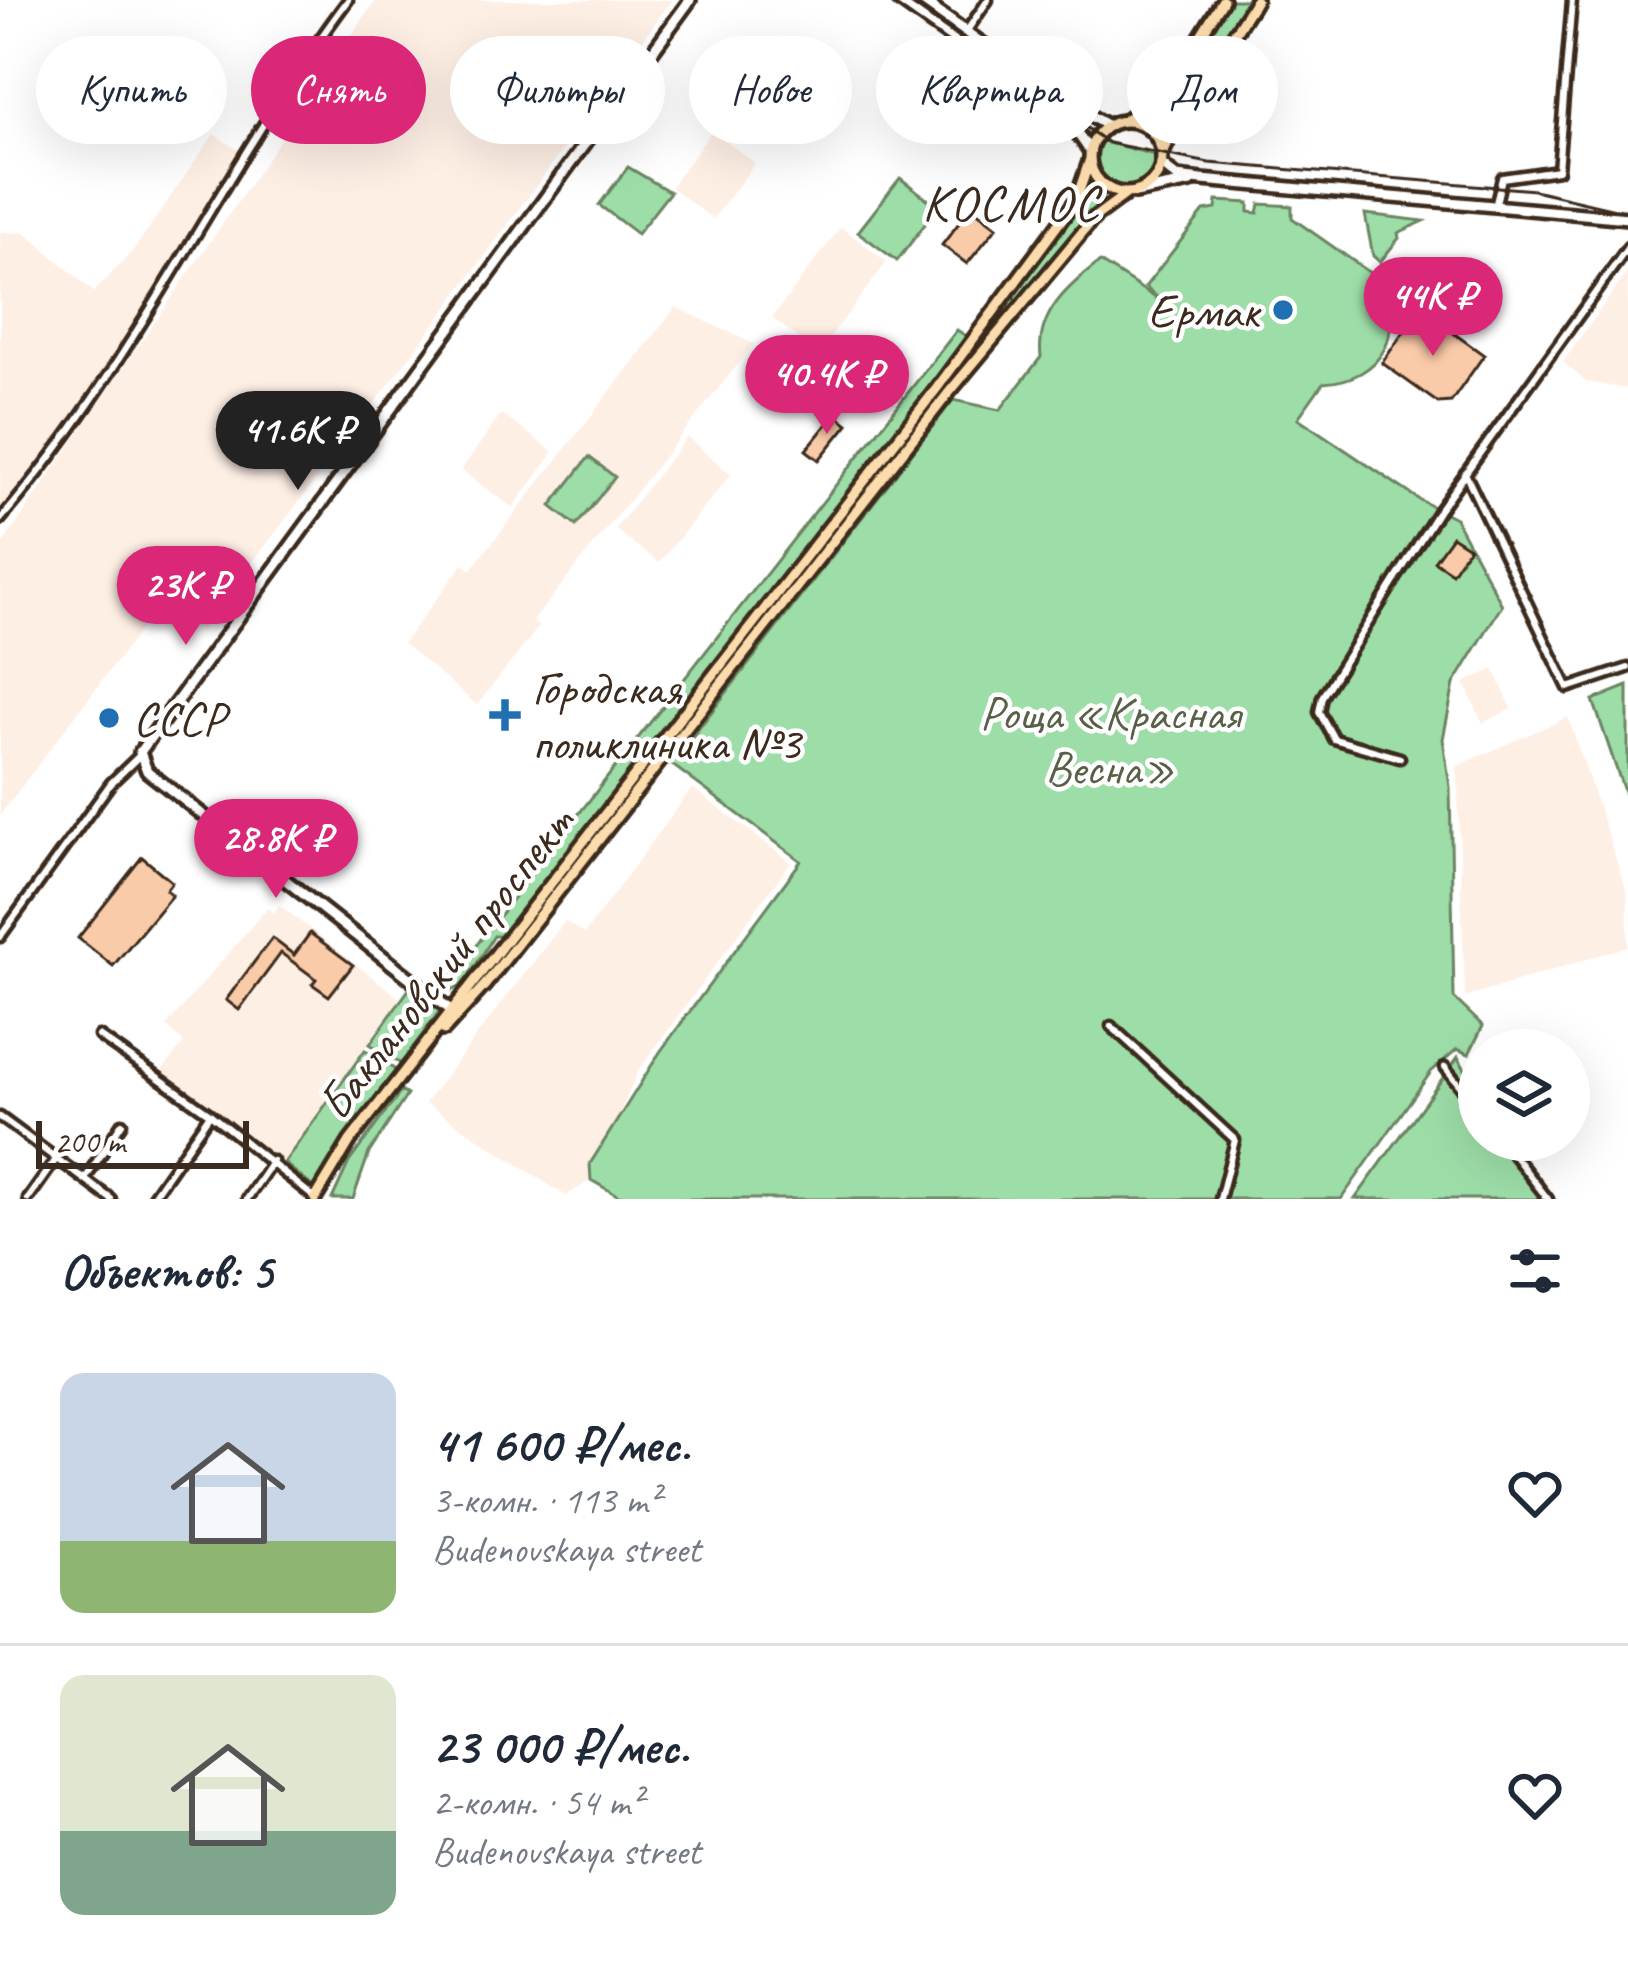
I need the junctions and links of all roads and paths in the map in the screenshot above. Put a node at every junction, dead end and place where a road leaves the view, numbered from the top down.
1 (348, 0) edge
2 (690, 0) edge
3 (898, 0) edge
4 (921, 0) edge
5 (988, 0) edge
6 (1223, 0) edge
7 (1256, 0) edge
8 (1572, 0) edge
9 (966, 32) junction
10 (949, 36) edge
11 (963, 36) edge
12 (1124, 121) junction
13 (1108, 126) junction
14 (1083, 144) edge
15 (1090, 155) junction
16 (1161, 161) junction
17 (1202, 180) junction
18 (1130, 194) junction
19 (1494, 209) junction
20 (1628, 218) edge
21 (1628, 247) edge
22 (946, 374) junction
23 (959, 383) junction
24 (1465, 473) junction
25 (0, 520) edge
26 (1628, 668) edge
27 (140, 755) junction
28 (1400, 758) dead end
29 (0, 938) edge
30 (454, 1013) junction
31 (1111, 1026) dead end
32 (99, 1036) dead end
33 (1445, 1067) dead end
34 (1458, 1083) edge
35 (210, 1114) junction
36 (0, 1117) edge
37 (122, 1123) dead end
38 (56, 1158) junction
39 (273, 1161) junction
40 (1518, 1161) edge
41 (85, 1179) junction
42 (28, 1199) edge
43 (110, 1199) edge
44 (151, 1199) edge
45 (247, 1199) edge
46 (317, 1199) edge
47 (1220, 1199) edge
48 (1548, 1199) edge

1 - 25 street
2 - 27 main road
3 - 10 main road
4 - 9 main road
5 - 9 street
6 - 12 main road
7 - 16 main road
8 - 19 street
9 - 11 street
9 - 13 main road
12 - 13 main road
12 - 16 main road
13 - 15 main road
14 - 15 main road
15 - 18 main road
15 - 22 main road, Баклановский проспект
16 - 17 main road
16 - 18 main road
17 - 18 main road
17 - 19 main road
18 - 23 main road, Баклановский проспект
19 - 20 main road
21 - 24 street
22 - 23 street
22 - 30 main road, Баклановский проспект
23 - 30 main road, Баклановский проспект
24 - 26 street
24 - 28 street
27 - 29 street
27 - 30 main road
30 - 46 main road, Баклановский проспект
31 - 47 street
32 - 35 street
33 - 34 street
35 - 39 street
35 - 44 street
36 - 38 street
37 - 41 street
38 - 41 street
38 - 42 street
39 - 45 street
39 - 46 street
40 - 48 street
41 - 43 street

